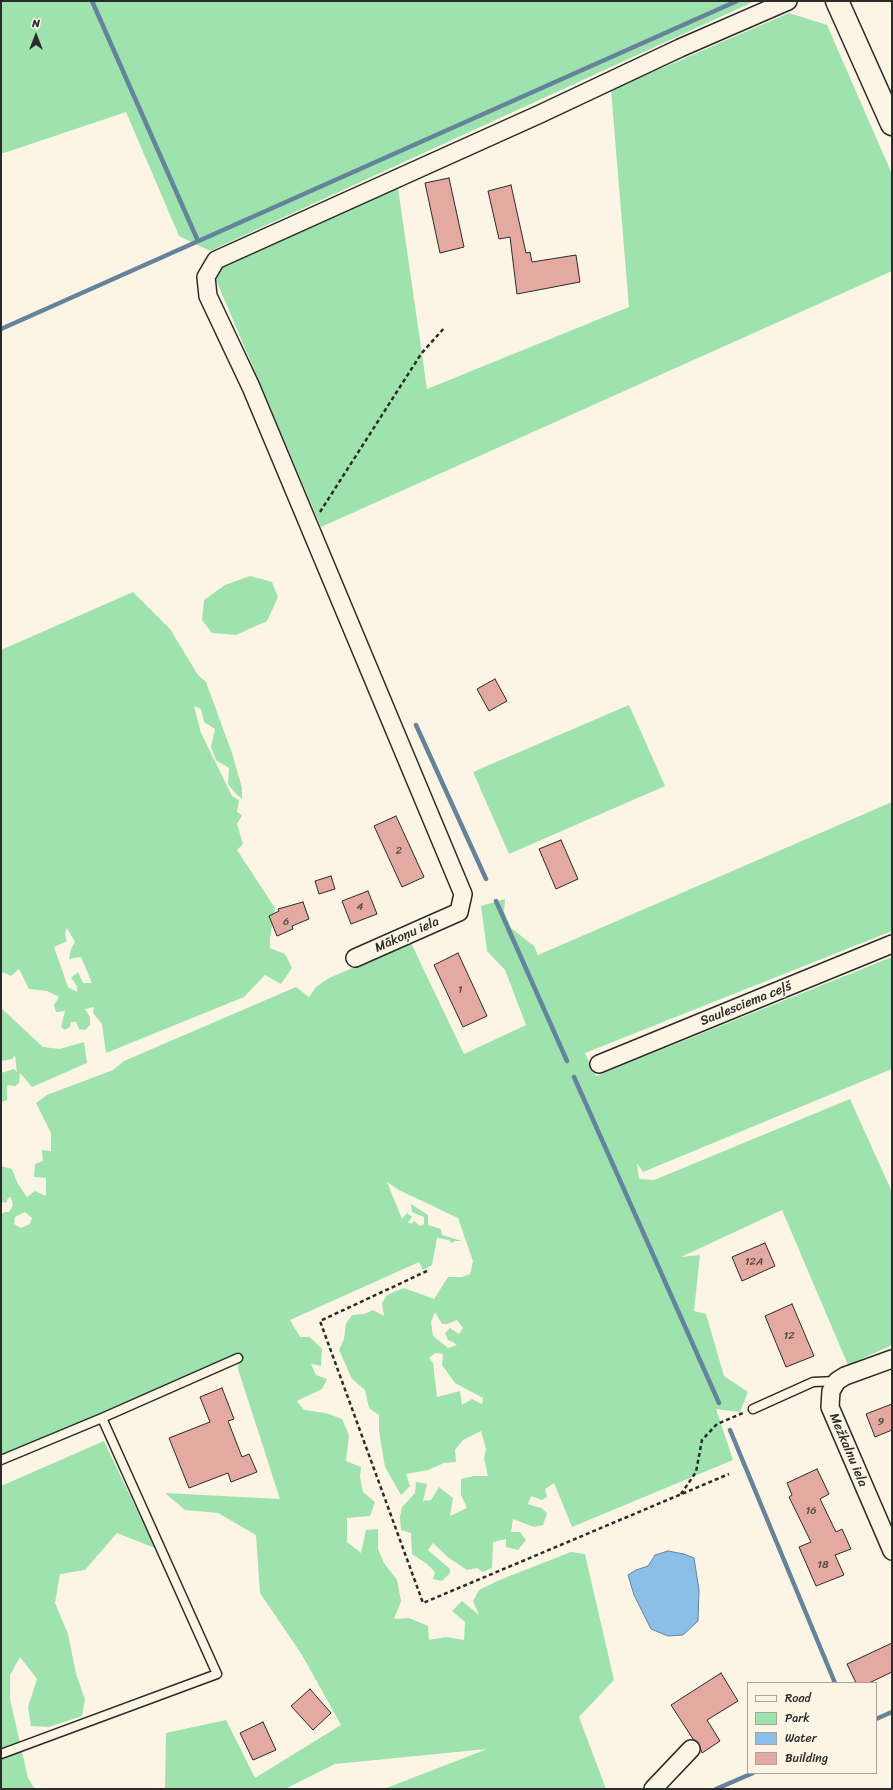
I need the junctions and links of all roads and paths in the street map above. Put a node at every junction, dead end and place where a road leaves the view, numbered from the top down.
1 (788, 1) edge
2 (837, 1) edge
3 (890, 116) edge
4 (445, 327) dead end
5 (310, 528) junction
6 (892, 944) edge
7 (355, 958) dead end
8 (600, 1064) dead end
9 (427, 1271) dead end
10 (238, 1358) dead end
11 (892, 1359) edge
12 (837, 1381) junction
13 (753, 1409) joint
14 (102, 1418) junction
15 (1, 1460) edge
16 (729, 1474) dead end
17 (681, 1494) junction
18 (892, 1551) edge
19 (691, 1749) dead end
20 (1, 1754) edge
21 (653, 1789) edge

1 - 5 street
2 - 3 street
4 - 5 path
5 - 7 street, Mākoņu iela
6 - 8 street, Saulesciema ceļš
9 - 17 path
10 - 14 lane
11 - 12 street
12 - 13 lane
12 - 18 street, Mežkalnu iela
13 - 17 path
14 - 15 lane
14 - 20 lane
16 - 17 path
19 - 21 street

